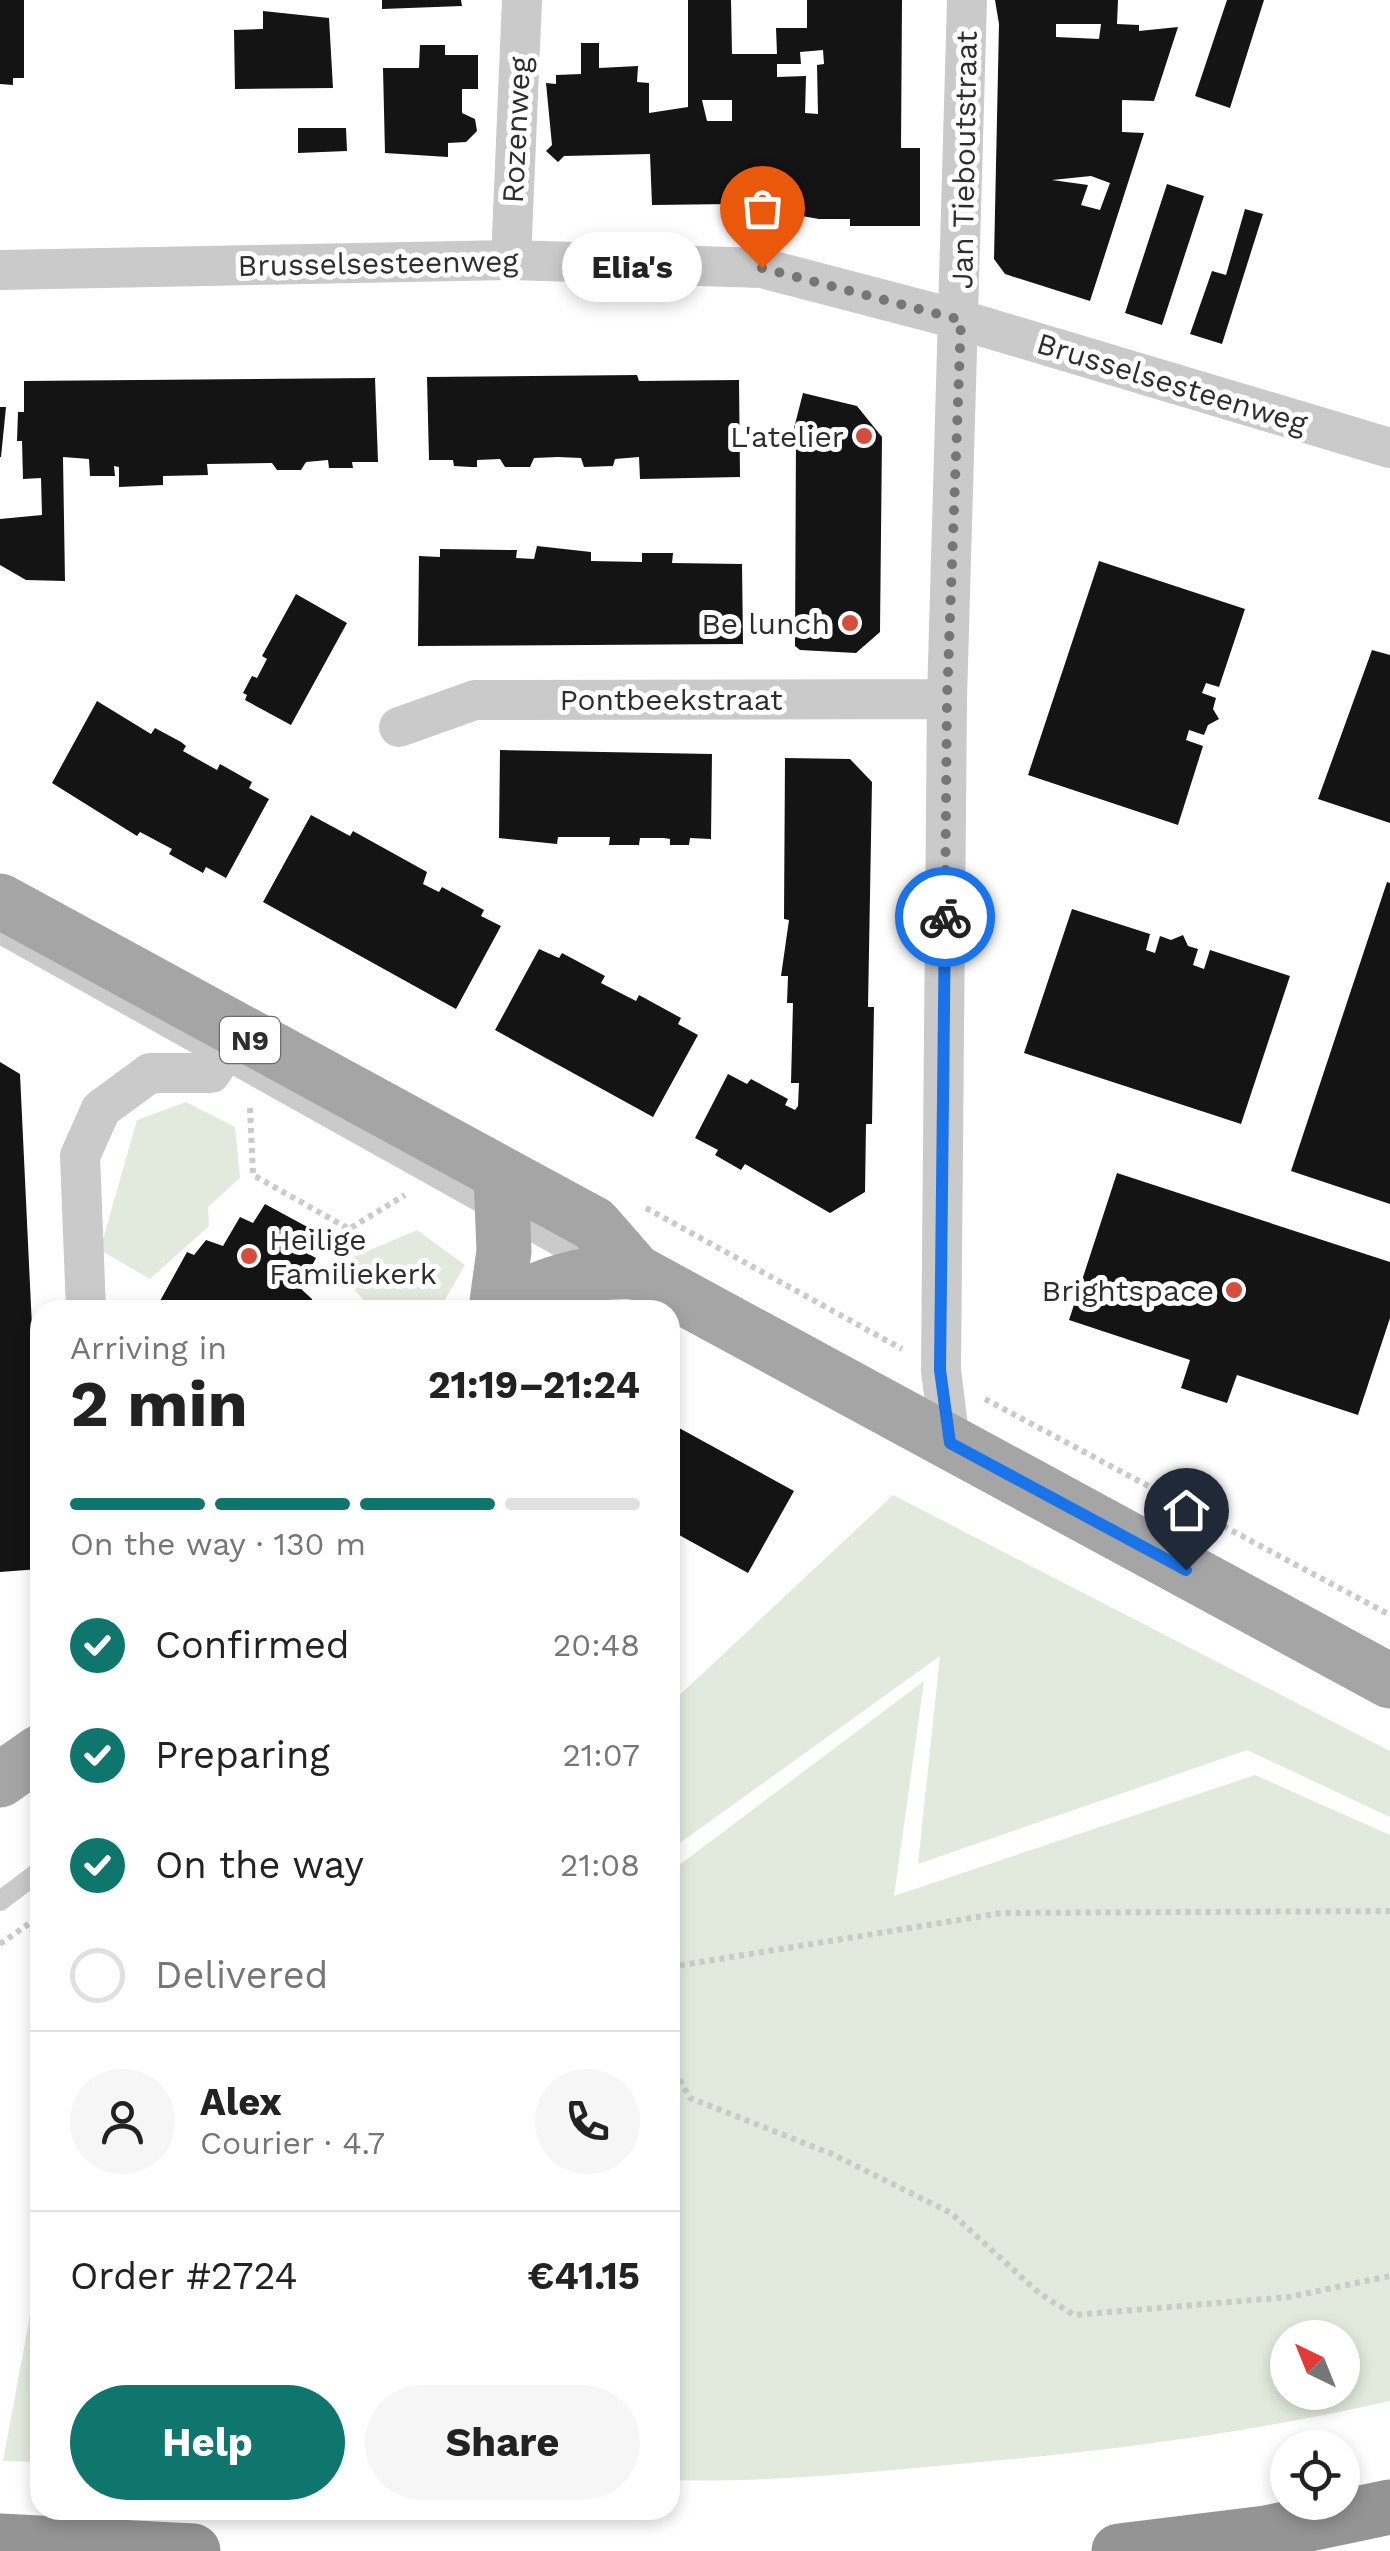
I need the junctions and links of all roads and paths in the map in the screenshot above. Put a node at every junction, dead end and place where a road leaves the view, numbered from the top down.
1 (522, 0) edge
2 (966, 0) edge
3 (510, 260) junction
4 (0, 270) edge
5 (961, 320) junction
6 (1390, 448) edge
7 (947, 699) junction
8 (400, 727) dead end
9 (0, 902) edge
10 (0, 934) edge
11 (243, 1066) junction
12 (418, 1188) dead end
13 (503, 1196) junction
14 (619, 1271) junction
15 (86, 1300) edge
16 (497, 1300) edge
17 (518, 1300) edge
18 (675, 1300) edge
19 (680, 1303) edge
20 (1006, 1412) dead end
21 (950, 1443) junction
22 (1390, 1615) edge
23 (1390, 1681) edge
24 (30, 1759) edge
25 (0, 1780) edge
26 (30, 1878) edge
27 (0, 1901) edge
28 (1390, 1911) edge
29 (30, 1923) edge
30 (0, 1944) edge
31 (680, 1965) edge
32 (680, 2080) edge
33 (1390, 2276) edge
34 (1390, 2507) edge
35 (0, 2541) edge
36 (193, 2551) edge
37 (1118, 2551) edge

1 - 3 street, Rozenweg
2 - 5 street, Jan Tieboutstraat
3 - 4 street, Brusselsesteenweg
3 - 5 street, Brusselsesteenweg
5 - 6 street, Brusselsesteenweg
5 - 7 street
7 - 8 street, Pontbeekstraat
7 - 21 street
9 - 11 main road, N9
10 - 11 lane, N9
11 - 12 path
11 - 13 main road, N9
11 - 15 street
13 - 14 main road, N9
13 - 16 main road
14 - 17 main road
14 - 18 main road, N9
19 - 21 main road, N9
20 - 22 path
21 - 23 main road, N9
24 - 25 main road
26 - 27 lane
28 - 31 path
29 - 30 path
32 - 33 path
34 - 37 highway
35 - 36 highway

